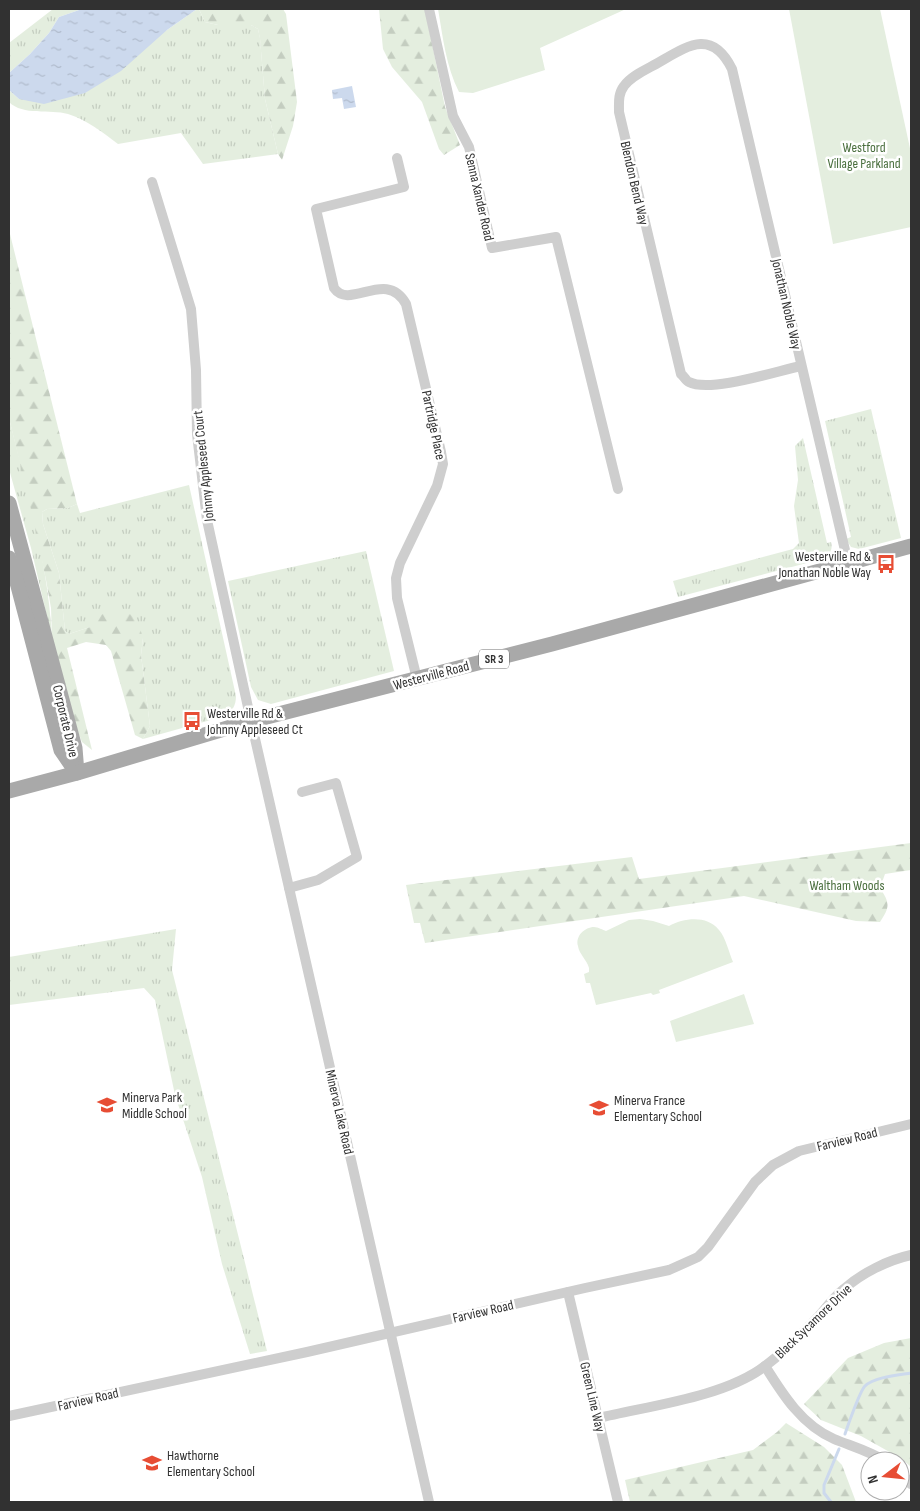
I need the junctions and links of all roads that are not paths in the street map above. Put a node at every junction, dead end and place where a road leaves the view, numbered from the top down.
1 (429, 9) edge
2 (718, 50) joint
3 (397, 158) dead end
4 (152, 182) dead end
5 (801, 366) junction
6 (618, 489) dead end
7 (9, 503) edge
8 (911, 546) edge
9 (9, 552) edge
10 (9, 558) edge
11 (848, 562) junction
12 (18, 586) junction
13 (417, 678) junction
14 (251, 721) junction
15 (77, 773) junction
16 (9, 791) edge
17 (302, 792) dead end
18 (290, 888) junction
19 (911, 1124) edge
20 (911, 1255) edge
21 (568, 1292) junction
22 (389, 1332) junction
23 (765, 1366) junction
24 (9, 1416) edge
25 (598, 1418) junction
26 (866, 1451) edge
27 (429, 1502) edge
28 (618, 1502) edge

1 - 6 street, Senna Xander Road
2 - 5 street, Jonathan Noble Way
2 - 5 street, Blendon Bend Way
3 - 13 street, Partridge Place
4 - 14 street, Johnny Appleseed Court
5 - 11 street, Jonathan Noble Way
7 - 15 main road, Corporate Drive
8 - 11 main road, Westerville Road / SR 3
9 - 12 street, Corporate Drive
10 - 12 main road
11 - 13 main road, Westerville Road / SR 3
12 - 15 main road, Corporate Drive
13 - 14 main road, Westerville Road / SR 3
14 - 15 main road, Westerville Road / SR 3
14 - 18 street, Minerva Lake Road
15 - 16 main road, Westerville Road / SR 3
17 - 18 street
18 - 22 street, Minerva Lake Road
19 - 21 street, Farview Road
20 - 23 street, Black Sycamore Drive
21 - 22 street, Farview Road
21 - 25 street, Green Line Way
22 - 24 street, Farview Road
22 - 27 street, Minerva Lake Road
23 - 25 street, Black Sycamore Drive
23 - 26 street
25 - 28 street, Green Line Way

